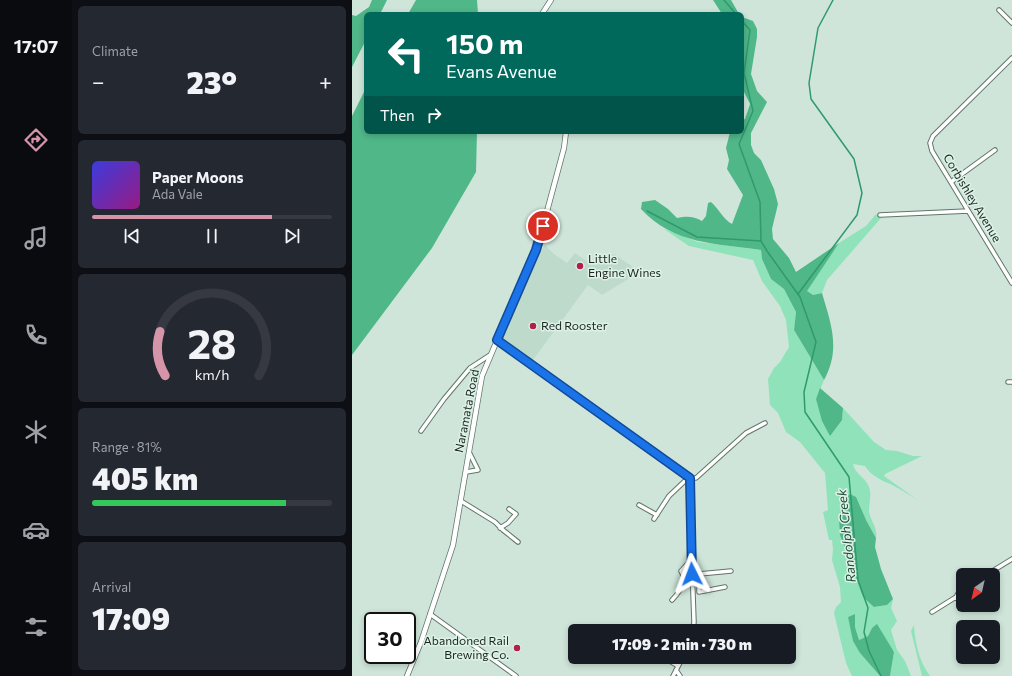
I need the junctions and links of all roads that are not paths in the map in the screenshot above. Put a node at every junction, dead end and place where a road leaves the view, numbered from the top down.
1 (551, 0) edge
2 (999, 10) dead end
3 (543, 12) edge
4 (1012, 23) edge
5 (1012, 58) edge
6 (566, 134) edge
7 (995, 150) dead end
8 (951, 182) junction
9 (968, 211) junction
10 (880, 214) dead end
11 (1012, 283) edge
12 (497, 340) junction
13 (490, 355) junction
14 (765, 422) dead end
15 (422, 431) dead end
16 (469, 452) junction
17 (466, 472) junction
18 (690, 478) junction
19 (461, 501) junction
20 (639, 505) dead end
21 (509, 509) dead end
22 (500, 528) junction
23 (518, 542) dead end
24 (692, 559) junction
25 (1012, 559) edge
26 (997, 568) edge
27 (731, 571) dead end
28 (692, 574) junction
29 (699, 574) junction
30 (725, 587) dead end
31 (956, 596) edge
32 (672, 600) dead end
33 (932, 612) dead end
34 (430, 614) junction
35 (694, 624) edge
36 (672, 664) edge
37 (679, 664) edge
38 (677, 668) junction
39 (407, 676) edge
40 (516, 676) edge
41 (673, 676) edge
42 (680, 676) edge

1 - 3 main road
2 - 4 street
5 - 8 street, Corbishley Avenue
6 - 12 main road, Naramata Road
7 - 8 street
8 - 9 street, Corbishley Avenue
9 - 10 street
9 - 11 street, Corbishley Avenue
12 - 13 main road, Naramata Road
12 - 18 street
13 - 15 street
13 - 16 main road, Naramata Road
14 - 18 street
16 - 17 main road, Naramata Road
16 - 17 street
17 - 19 main road, Naramata Road
18 - 20 street
18 - 24 street
19 - 22 street
19 - 34 main road, Naramata Road
21 - 22 street
22 - 23 street
24 - 28 street
24 - 32 street
25 - 26 street
27 - 29 street
28 - 29 street
28 - 35 street
29 - 30 street
31 - 33 street
34 - 39 main road, Naramata Road
34 - 40 street
36 - 38 street
37 - 38 street
38 - 41 street
38 - 42 street

